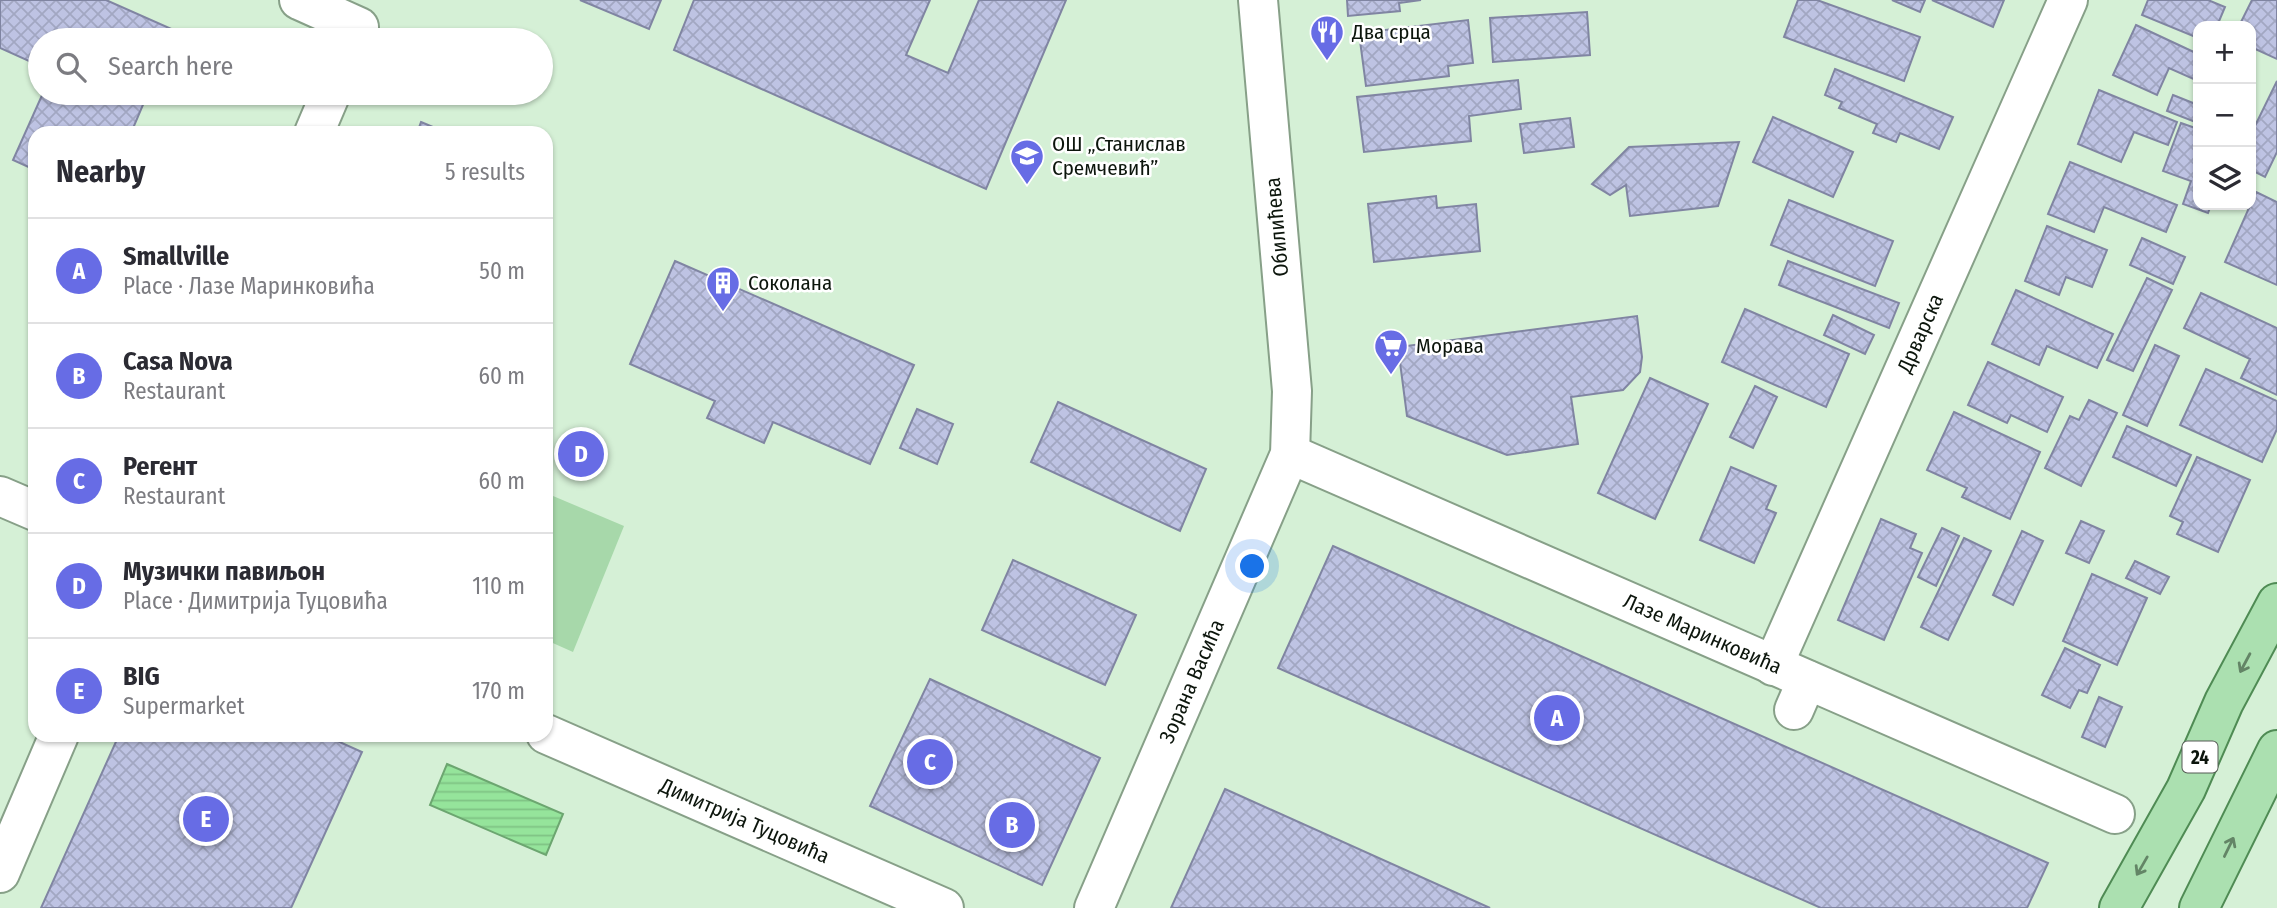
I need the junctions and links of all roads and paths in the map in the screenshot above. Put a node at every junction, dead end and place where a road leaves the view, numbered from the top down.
1 (299, 0) edge
2 (1258, 0) edge
3 (2068, 0) edge
4 (361, 22) edge
5 (326, 105) edge
6 (317, 126) edge
7 (1290, 454) junction
8 (0, 496) edge
9 (28, 508) edge
10 (2277, 603) edge
11 (1791, 685) junction
12 (553, 737) edge
13 (56, 742) edge
14 (2277, 750) edge
15 (2115, 814) dead end
16 (0, 873) edge
17 (944, 908) edge
18 (1094, 908) edge
19 (2119, 908) edge
20 (2199, 908) edge

1 - 4 street
2 - 7 street, Обилићева
3 - 11 street, Дрварска
5 - 6 street
7 - 11 street, Лазе Маринковића
7 - 18 street, Зорана Васића
8 - 9 street
10 -> 19 main road, 24
11 - 15 street, Лазе Маринковића
12 - 17 street, Димитрија Туцовића
13 - 16 street
20 -> 14 main road

